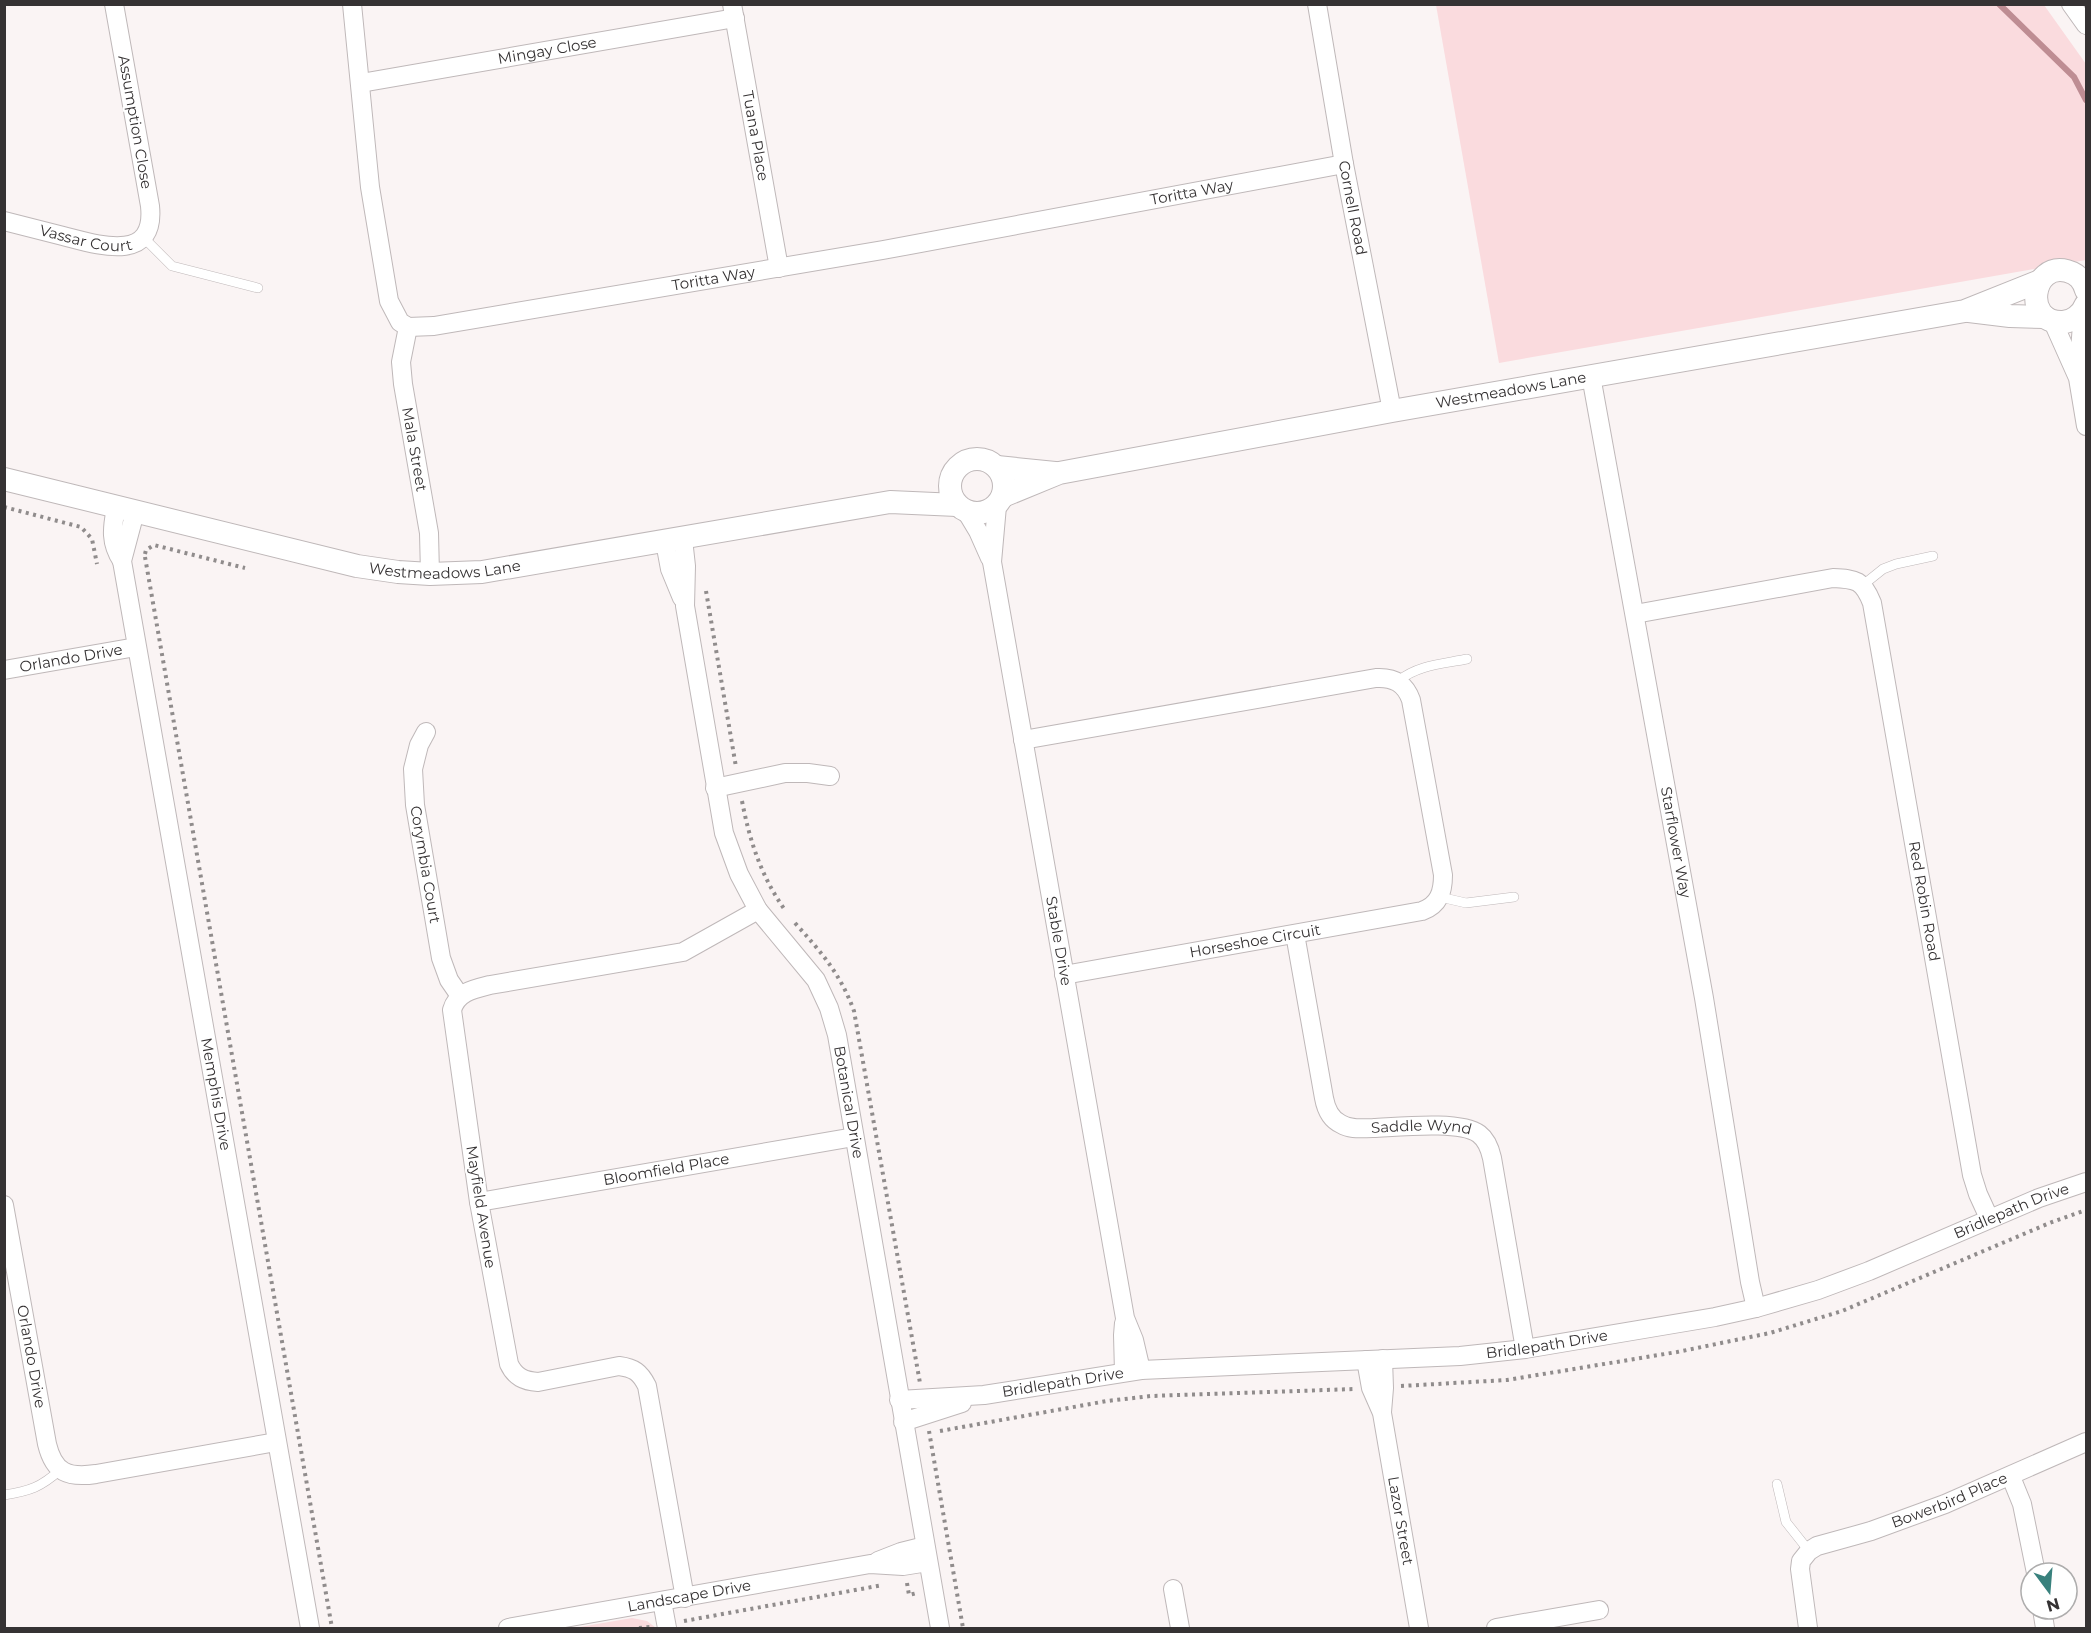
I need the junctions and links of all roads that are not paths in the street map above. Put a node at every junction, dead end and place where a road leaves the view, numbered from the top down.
1 (114, 4) edge
2 (352, 4) edge
3 (1317, 4) edge
4 (2071, 4) edge
5 (734, 11) edge
6 (2086, 25) edge
7 (361, 83) junction
8 (1344, 164) junction
9 (4, 221) edge
10 (143, 237) junction
11 (779, 268) junction
12 (2064, 270) junction
13 (2086, 274) edge
14 (2040, 281) junction
15 (258, 288) dead end
16 (2086, 290) edge
17 (2085, 308) edge
18 (1965, 311) junction
19 (2049, 319) junction
20 (408, 327) junction
21 (1591, 376) junction
22 (2078, 378) junction
23 (1392, 411) junction
24 (2086, 426) edge
25 (997, 467) junction
26 (953, 473) junction
27 (1059, 473) junction
28 (4, 479) edge
29 (1000, 501) junction
30 (890, 502) junction
31 (961, 508) junction
32 (125, 510) junction
33 (674, 540) junction
34 (1933, 556) dead end
35 (992, 562) junction
36 (430, 574) junction
37 (1863, 585) junction
38 (1635, 614) junction
39 (136, 647) junction
40 (1467, 659) dead end
41 (4, 670) edge
42 (1398, 681) junction
43 (426, 732) dead end
44 (1023, 740) junction
45 (830, 776) dead end
46 (715, 788) junction
47 (1440, 897) junction
48 (1514, 897) dead end
49 (758, 910) junction
50 (1295, 934) junction
51 (1064, 975) junction
52 (460, 996) junction
53 (854, 1137) junction
54 (2086, 1182) edge
55 (479, 1202) junction
56 (4, 1205) edge
57 (1989, 1218) junction
58 (1756, 1308) junction
59 (1526, 1349) junction
60 (1374, 1359) junction
61 (1132, 1371) junction
62 (984, 1395) junction
63 (899, 1400) junction
64 (903, 1422) junction
65 (276, 1442) junction
66 (2086, 1442) edge
67 (60, 1470) junction
68 (2011, 1477) junction
69 (1778, 1484) dead end
70 (4, 1495) edge
71 (1809, 1551) junction
72 (927, 1554) junction
73 (2034, 1561) edge
74 (1173, 1589) dead end
75 (685, 1598) junction
76 (662, 1601) junction
77 (1599, 1610) dead end
78 (666, 1626) edge
79 (310, 1629) edge
80 (508, 1629) edge
81 (940, 1629) edge
82 (1180, 1629) edge
83 (1419, 1629) edge
84 (1496, 1629) edge
85 (1808, 1629) edge

1 - 10 street, Assumption Close
2 - 7 street
3 - 8 street, Cornell Road
4 - 6 street
5 - 7 street, Mingay Close
5 - 11 street, Tuana Place
7 - 20 street
8 - 11 street, Toritta Way
8 - 23 street, Cornell Road
9 - 10 street, Vassar Court
10 - 15 lane, Vassar Court
11 - 20 street, Toritta Way
12 - 13 street
12 - 14 street, Westmeadows Lane
12 - 16 street
14 - 18 street, Westmeadows Lane
14 - 19 street
17 - 19 street, Westmeadows Lane
17 - 22 street
18 - 19 street, Westmeadows Lane
18 - 21 street, Westmeadows Lane
19 - 22 street
20 - 36 street, Mala Street
21 - 23 street, Westmeadows Lane
21 - 38 street, Starflower Way
22 - 24 street
23 - 27 street, Westmeadows Lane
25 - 26 street
25 - 27 street, Westmeadows Lane
25 - 29 street
26 - 30 street, Westmeadows Lane
26 - 31 street
27 - 29 street, Westmeadows Lane
28 - 32 street, Westmeadows Lane
29 - 31 street
29 - 35 street, Stable Drive
30 - 31 street, Westmeadows Lane
30 - 33 street, Westmeadows Lane
31 - 35 street, Stable Drive
32 - 36 street, Westmeadows Lane
32 - 39 street, Memphis Drive
33 - 36 street, Westmeadows Lane
33 - 46 street, Botanical Drive
34 - 37 lane
35 - 44 street, Stable Drive
37 - 38 street
37 - 57 street, Red Robin Road
38 - 58 street, Starflower Way
39 - 41 street, Orlando Drive
39 - 65 street, Memphis Drive
40 - 42 lane
42 - 44 street
42 - 47 street
43 - 52 street, Corymbia Court
44 - 51 street, Stable Drive
45 - 46 street
46 - 49 street, Botanical Drive
47 - 48 lane
47 - 50 street, Horseshoe Circuit
49 - 52 street
49 - 53 street, Botanical Drive
50 - 51 street, Horseshoe Circuit
50 - 59 street, Saddle Wynd
51 - 61 street, Stable Drive
52 - 55 street, Mayfield Avenue
53 - 55 street, Bloomfield Place
53 - 63 street, Botanical Drive
54 - 57 street, Bridlepath Drive
55 - 75 street, Mayfield Avenue
56 - 67 street, Orlando Drive
57 - 58 street, Bridlepath Drive
58 - 59 street, Bridlepath Drive
59 - 60 street, Bridlepath Drive
60 - 61 street, Bridlepath Drive
60 - 83 street, Lazor Street
61 - 62 street, Bridlepath Drive
62 - 63 street, Bridlepath Drive
62 - 64 street, Bridlepath Drive
63 - 64 street, Botanical Drive
64 - 72 street, Botanical Drive
65 - 67 street
65 - 79 street, Memphis Drive
66 - 68 street, Bowerbird Place
67 - 70 lane
68 - 71 street, Bowerbird Place
68 - 73 street
69 - 71 lane
71 - 85 street
72 - 75 street, Landscape Drive
72 - 81 street, Botanical Drive
74 - 82 street
75 - 76 street, Landscape Drive
76 - 78 street
76 - 80 street, Landscape Drive
77 - 84 street

